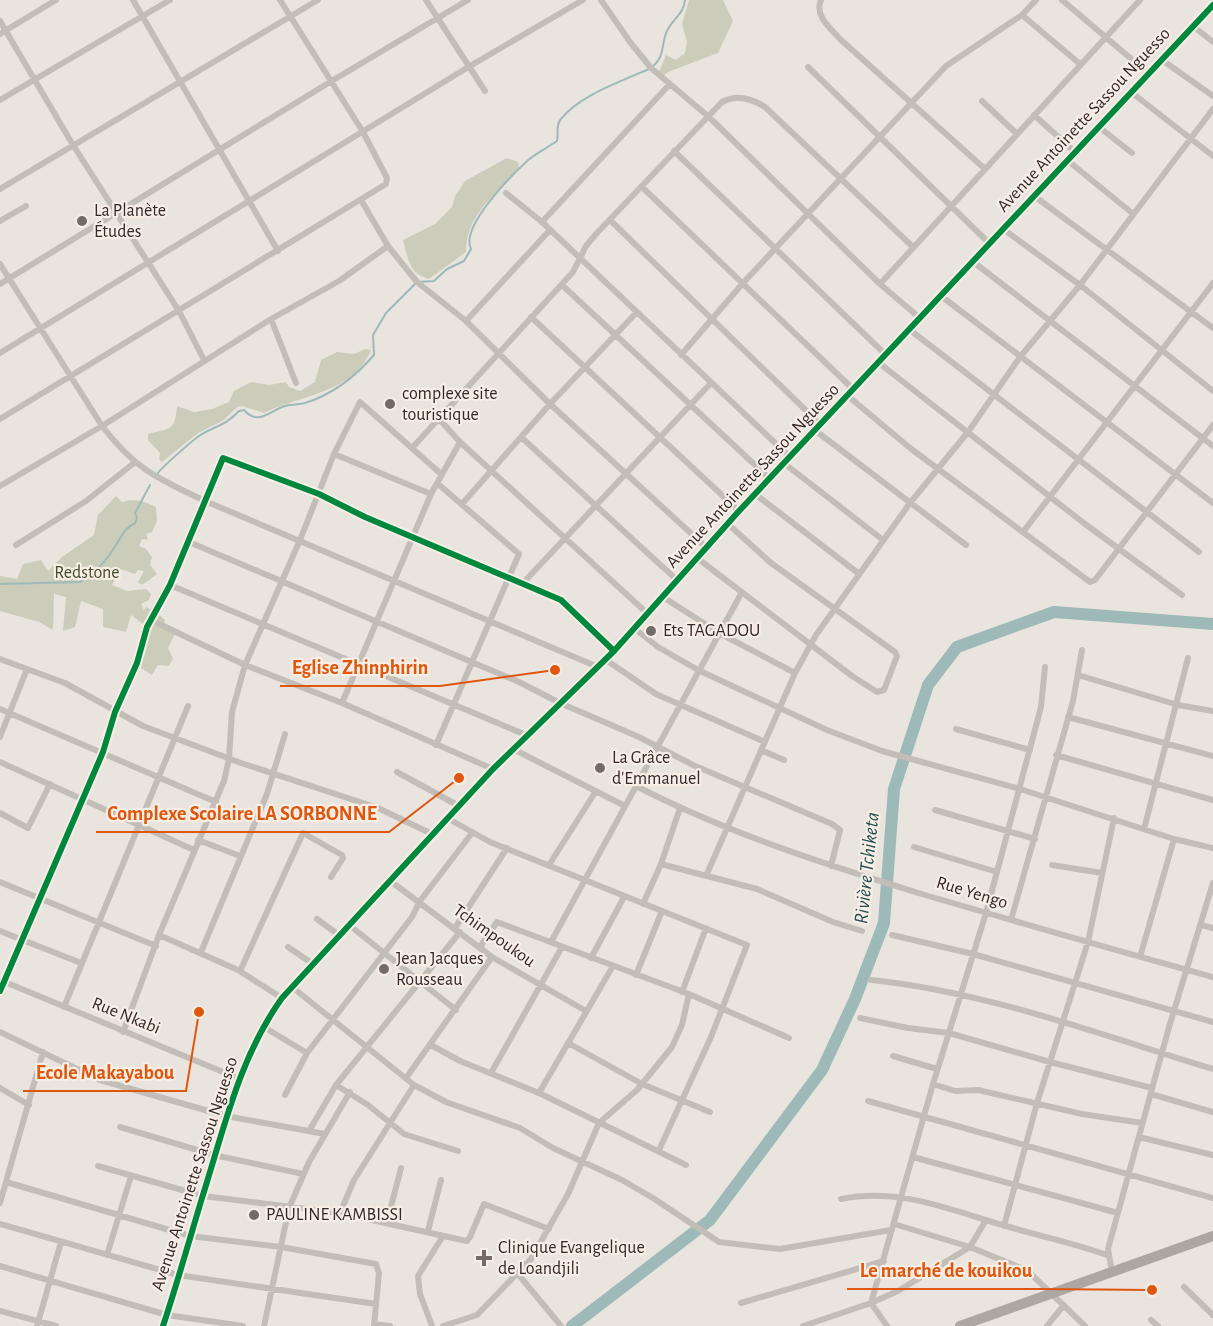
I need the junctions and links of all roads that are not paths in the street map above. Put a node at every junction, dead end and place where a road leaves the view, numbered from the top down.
1 (56, 0) edge
2 (133, 0) edge
3 (170, 0) edge
4 (280, 0) edge
5 (318, 0) edge
6 (426, 0) edge
7 (468, 0) edge
8 (583, 0) edge
9 (602, 0) edge
10 (821, 0) edge
11 (1035, 0) edge
12 (1062, 0) edge
13 (1135, 2) edge
14 (1213, 5) edge
15 (1022, 15) junction
16 (143, 16) junction
17 (290, 16) junction
18 (437, 19) junction
19 (0, 21) edge
20 (1193, 26) junction
21 (3, 32) edge
22 (1106, 37) junction
23 (1213, 42) edge
24 (1162, 60) junction
25 (1080, 64) junction
26 (470, 66) junction
27 (808, 67) dead end
28 (1149, 74) junction
29 (35, 80) junction
30 (181, 81) junction
31 (330, 82) junction
32 (669, 85) junction
33 (485, 91) dead end
34 (1131, 92) junction
35 (1213, 96) edge
36 (0, 100) edge
37 (982, 101) dead end
38 (912, 102) junction
39 (1213, 109) edge
40 (1034, 115) junction
41 (709, 117) junction
42 (1099, 127) junction
43 (363, 132) junction
44 (1017, 134) junction
45 (881, 137) junction
46 (1190, 138) junction
47 (73, 145) junction
48 (221, 150) junction
49 (674, 151) junction
50 (1075, 152) junction
51 (1132, 153) dead end
52 (1213, 156) edge
53 (1068, 159) junction
54 (985, 169) junction
55 (842, 178) junction
56 (642, 187) junction
57 (0, 189) edge
58 (506, 193) dead end
59 (1034, 196) junction
60 (361, 200) junction
61 (249, 201) junction
62 (26, 206) dead end
63 (951, 206) junction
64 (1132, 213) junction
65 (116, 214) junction
66 (808, 214) junction
67 (610, 220) junction
68 (0, 221) edge
69 (542, 222) junction
70 (1003, 229) junction
71 (550, 230) junction
72 (989, 243) junction
73 (388, 246) junction
74 (913, 247) junction
75 (776, 248) junction
76 (1107, 248) junction
77 (278, 251) junction
78 (580, 258) junction
79 (972, 261) junction
80 (148, 263) junction
81 (0, 264) edge
82 (9, 279) junction
83 (743, 283) junction
84 (1213, 283) edge
85 (0, 284) edge
86 (880, 284) junction
87 (562, 285) junction
88 (1080, 285) junction
89 (941, 296) junction
90 (179, 311) junction
91 (1192, 311) junction
92 (636, 313) junction
93 (531, 317) junction
94 (713, 318) junction
95 (270, 319) junction
96 (921, 319) junction
97 (466, 321) junction
98 (1050, 322) junction
99 (40, 328) junction
100 (1213, 328) edge
101 (910, 330) junction
102 (616, 334) junction
103 (1162, 349) junction
104 (499, 352) junction
105 (0, 353) edge
106 (681, 355) junction
107 (886, 355) junction
108 (1020, 357) junction
109 (204, 360) junction
110 (879, 363) junction
111 (584, 368) junction
112 (71, 378) junction
113 (296, 383) dead end
114 (711, 383) junction
115 (1134, 384) junction
116 (1213, 391) edge
117 (851, 393) junction
118 (993, 394) junction
119 (550, 404) junction
120 (690, 404) junction
121 (0, 419) edge
122 (439, 419) junction
123 (1106, 421) junction
124 (1213, 425) edge
125 (102, 426) junction
126 (818, 428) junction
127 (968, 432) junction
128 (521, 436) junction
129 (659, 438) junction
130 (1203, 439) junction
131 (460, 442) junction
132 (1213, 446) edge
133 (412, 448) junction
134 (334, 454) junction
135 (1079, 457) junction
136 (788, 461) junction
137 (134, 463) junction
138 (941, 468) junction
139 (492, 469) junction
140 (627, 472) junction
141 (441, 474) junction
142 (1175, 474) junction
143 (770, 479) junction
144 (437, 483) junction
145 (0, 486) edge
146 (319, 494) junction
147 (431, 494) junction
148 (755, 494) junction
149 (1050, 495) junction
150 (205, 501) junction
151 (910, 503) junction
152 (1213, 503) edge
153 (462, 504) junction
154 (597, 506) junction
155 (739, 511) junction
156 (1149, 512) junction
157 (728, 524) junction
158 (1023, 532) junction
159 (414, 537) junction
160 (566, 537) junction
161 (300, 540) junction
162 (883, 540) junction
163 (189, 542) junction
164 (16, 545) dead end
165 (966, 545) dead end
166 (707, 548) junction
167 (1120, 549) junction
168 (1199, 552) dead end
169 (697, 558) junction
170 (858, 573) junction
171 (509, 577) junction
172 (395, 580) junction
173 (677, 580) junction
174 (282, 581) junction
175 (523, 583) junction
176 (170, 585) junction
177 (742, 592) junction
178 (1182, 595) dead end
179 (663, 597) junction
180 (834, 609) junction
181 (648, 614) junction
182 (151, 620) junction
183 (490, 620) junction
184 (379, 621) junction
185 (264, 624) junction
186 (635, 629) junction
187 (719, 633) junction
188 (811, 643) junction
189 (1082, 650) dead end
190 (615, 651) junction
191 (1188, 658) dead end
192 (0, 659) edge
193 (606, 660) junction
194 (473, 662) junction
195 (360, 664) junction
196 (245, 665) junction
197 (598, 667) junction
198 (1045, 667) dead end
199 (27, 669) junction
200 (698, 670) junction
201 (795, 673) junction
202 (1078, 675) junction
203 (342, 703) junction
204 (560, 703) junction
205 (454, 704) junction
206 (1178, 705) junction
207 (188, 706) dead end
208 (679, 706) junction
209 (780, 708) junction
210 (0, 709) edge
211 (1213, 711) edge
212 (115, 712) junction
213 (10, 713) junction
214 (1068, 717) junction
215 (956, 729) dead end
216 (285, 734) dead end
217 (526, 735) junction
218 (0, 736) edge
219 (174, 738) junction
220 (765, 742) junction
221 (1168, 744) junction
222 (436, 745) junction
223 (658, 746) junction
224 (513, 749) junction
225 (761, 750) junction
226 (1030, 750) junction
227 (103, 752) junction
228 (1056, 755) junction
229 (1213, 756) edge
230 (229, 759) junction
231 (784, 760) dead end
232 (0, 762) edge
233 (493, 769) junction
234 (397, 772) dead end
235 (271, 774) junction
236 (156, 778) junction
237 (50, 784) junction
238 (1155, 784) junction
239 (636, 786) junction
240 (746, 786) junction
241 (1020, 789) junction
242 (596, 791) junction
243 (1046, 796) junction
244 (83, 798) junction
245 (1213, 800) edge
246 (216, 802) junction
247 (459, 806) junction
248 (625, 806) junction
249 (680, 808) junction
250 (935, 810) dead end
251 (0, 813) edge
252 (447, 818) junction
253 (1114, 818) junction
254 (139, 826) junction
255 (726, 826) junction
256 (1144, 829) junction
257 (1008, 832) junction
258 (472, 833) junction
259 (432, 834) junction
260 (1035, 839) junction
261 (1174, 839) junction
262 (198, 840) junction
263 (914, 847) dead end
264 (507, 848) junction
265 (1213, 848) edge
266 (194, 850) junction
267 (240, 856) junction
268 (661, 864) junction
269 (549, 865) junction
270 (1052, 865) dead end
271 (831, 866) junction
272 (997, 872) junction
273 (1102, 873) junction
274 (706, 876) junction
275 (331, 877) dead end
276 (388, 880) junction
277 (583, 880) junction
278 (0, 882) edge
279 (1213, 883) edge
280 (40, 897) junction
281 (624, 897) junction
282 (420, 901) junction
283 (643, 904) junction
284 (662, 911) junction
285 (986, 913) junction
286 (317, 919) dead end
287 (1011, 920) junction
288 (98, 924) junction
289 (349, 925) junction
290 (1201, 925) junction
291 (706, 928) junction
292 (1213, 928) edge
293 (458, 930) junction
294 (0, 931) edge
295 (862, 931) dead end
296 (159, 935) junction
297 (892, 935) dead end
298 (340, 936) junction
299 (22, 940) junction
300 (551, 942) junction
301 (1088, 942) junction
302 (156, 946) junction
303 (288, 947) dead end
304 (562, 947) junction
305 (480, 948) junction
306 (201, 952) junction
307 (384, 953) junction
308 (974, 954) junction
309 (492, 957) junction
310 (1140, 957) junction
311 (591, 958) junction
312 (81, 963) junction
313 (313, 964) junction
314 (613, 966) junction
315 (1188, 970) junction
316 (240, 971) junction
317 (636, 975) junction
318 (1213, 977) edge
319 (871, 980) dead end
320 (2, 981) edge
321 (419, 982) junction
322 (1075, 983) junction
323 (540, 985) junction
324 (292, 987) junction
325 (0, 991) edge
326 (685, 993) junction
327 (961, 995) junction
328 (282, 998) junction
329 (64, 1007) junction
330 (723, 1009) junction
331 (456, 1010) junction
332 (1175, 1010) junction
333 (586, 1011) junction
334 (860, 1018) dead end
335 (332, 1019) junction
336 (1213, 1022) edge
337 (1062, 1023) junction
338 (262, 1026) junction
339 (0, 1032) edge
340 (123, 1032) junction
341 (949, 1033) junction
342 (789, 1038) dead end
343 (568, 1043) junction
344 (431, 1045) junction
345 (367, 1047) junction
346 (43, 1052) junction
347 (307, 1053) junction
348 (1162, 1053) junction
349 (894, 1056) dead end
350 (1050, 1062) junction
351 (937, 1069) junction
352 (1213, 1069) edge
353 (491, 1073) junction
354 (406, 1078) junction
355 (240, 1079) junction
356 (642, 1084) junction
357 (933, 1084) junction
358 (336, 1085) junction
359 (414, 1085) junction
360 (0, 1088) edge
361 (1152, 1091) junction
362 (350, 1092) junction
363 (538, 1093) junction
364 (285, 1095) dead end
365 (681, 1100) junction
366 (868, 1101) dead end
367 (1037, 1103) junction
368 (29, 1105) junction
369 (710, 1112) dead end
370 (1213, 1112) edge
371 (226, 1116) junction
372 (924, 1118) junction
373 (391, 1122) junction
374 (599, 1123) junction
375 (1142, 1123) junction
376 (120, 1127) dead end
377 (309, 1131) junction
378 (325, 1134) junction
379 (1139, 1137) junction
380 (1026, 1144) junction
381 (659, 1150) junction
382 (458, 1151) dead end
383 (214, 1155) junction
384 (1213, 1155) edge
385 (914, 1157) junction
386 (584, 1161) junction
387 (686, 1165) dead end
388 (98, 1166) dead end
389 (401, 1168) dead end
390 (303, 1174) junction
391 (1129, 1175) junction
392 (131, 1176) junction
393 (441, 1180) dead end
394 (6, 1182) junction
395 (1015, 1185) junction
396 (203, 1196) junction
397 (902, 1197) junction
398 (1213, 1198) edge
399 (841, 1199) dead end
400 (0, 1201) edge
401 (290, 1205) junction
402 (340, 1213) junction
403 (1118, 1213) junction
404 (119, 1217) junction
405 (986, 1220) junction
406 (387, 1222) junction
407 (0, 1224) edge
408 (1004, 1226) junction
409 (893, 1227) junction
410 (549, 1229) junction
411 (428, 1231) junction
412 (190, 1236) junction
413 (443, 1236) junction
414 (1213, 1237) edge
415 (61, 1242) junction
416 (281, 1247) junction
417 (970, 1247) junction
418 (107, 1255) junction
419 (1107, 1255) junction
420 (884, 1261) junction
421 (0, 1266) edge
422 (1112, 1272) junction
423 (518, 1274) junction
424 (178, 1275) junction
425 (51, 1280) junction
426 (1184, 1287) dead end
427 (273, 1289) junction
428 (1053, 1293) junction
429 (741, 1303) dead end
430 (376, 1304) junction
431 (872, 1304) junction
432 (1064, 1305) junction
433 (0, 1311) edge
434 (166, 1315) junction
435 (1213, 1315) edge
436 (1152, 1320) dead end
437 (37, 1324) edge
438 (374, 1325) edge
439 (453, 1325) edge
440 (56, 1326) edge
441 (163, 1326) edge
442 (243, 1326) edge
443 (264, 1326) edge
444 (390, 1326) edge
445 (432, 1326) edge
446 (443, 1326) edge
447 (561, 1326) edge
448 (803, 1326) edge
449 (887, 1326) edge
450 (960, 1326) edge
451 (1047, 1326) edge
452 (1085, 1326) edge
453 (1158, 1326) edge

1 - 21 street
2 - 16 street
3 - 16 street
4 - 17 street
5 - 17 street
6 - 18 street
7 - 18 street
8 - 26 street
9 - 32 street
10 - 38 street
11 - 15 street
12 - 22 street
13 - 22 street
14 - 20 street, Avenue Antoinette Sassou Nguesso
15 - 25 street
15 - 38 street
16 - 29 street
16 - 30 street
17 - 30 street
17 - 31 street
18 - 26 street
18 - 31 street
19 - 21 street
20 - 23 street
20 - 24 street, Avenue Antoinette Sassou Nguesso
21 - 29 street
22 - 25 street
22 - 28 street
24 - 28 street, Avenue Antoinette Sassou Nguesso
24 - 35 street
25 - 40 street
26 - 33 street
26 - 43 street
27 - 45 street
28 - 34 street, Avenue Antoinette Sassou Nguesso
29 - 36 street
29 - 47 street
30 - 47 street
30 - 48 street
31 - 43 street
31 - 48 street
32 - 41 street
32 - 69 street
34 - 42 street, Avenue Antoinette Sassou Nguesso
34 - 46 street
37 - 44 street
38 - 45 street
38 - 54 street
39 - 46 street
40 - 44 street
40 - 50 street
41 - 49 street
41 - 55 street
41 - 66 street
42 - 50 street, Avenue Antoinette Sassou Nguesso
42 - 51 street
43 - 60 street
43 - 61 street
44 - 54 street
45 - 55 street
45 - 63 street
46 - 52 street
46 - 64 street
47 - 57 street
47 - 65 street
48 - 61 street
48 - 65 street
49 - 56 street
49 - 75 street
50 - 53 street, Avenue Antoinette Sassou Nguesso
53 - 59 street, Avenue Antoinette Sassou Nguesso
53 - 64 street
54 - 63 street
55 - 66 street
55 - 74 street
56 - 67 street
56 - 83 street
58 - 69 street
59 - 70 street, Avenue Antoinette Sassou Nguesso
59 - 76 street
60 - 73 street
60 - 77 street
61 - 77 street
61 - 80 street
62 - 68 street
63 - 72 street
63 - 74 street
64 - 76 street
65 - 80 street
65 - 82 street
66 - 75 street
66 - 86 street
67 - 78 street
67 - 94 street
69 - 71 street
70 - 72 street, Avenue Antoinette Sassou Nguesso
70 - 88 street
71 - 78 street
71 - 97 street
72 - 79 street, Avenue Antoinette Sassou Nguesso
73 - 95 street
73 - 97 street
74 - 86 street
75 - 83 street
75 - 107 street
76 - 88 street
76 - 91 street
77 - 90 street
78 - 87 street
78 - 92 street
79 - 89 street, Avenue Antoinette Sassou Nguesso
79 - 98 street
80 - 90 street
80 - 99 street
81 - 82 street
82 - 85 street
82 - 99 street
83 - 94 street
83 - 117 street
84 - 91 street
86 - 96 street
87 - 93 street
87 - 102 street
88 - 98 street
88 - 103 street
89 - 96 street, Avenue Antoinette Sassou Nguesso
89 - 108 street
90 - 109 street
90 - 112 street
91 - 100 street
91 - 103 street
92 - 102 street
92 - 106 street
93 - 104 street
93 - 111 street
94 - 106 street
94 - 126 street
95 - 109 street
95 - 113 street
96 - 101 street, Avenue Antoinette Sassou Nguesso
97 - 104 street
98 - 108 street
98 - 115 street
99 - 105 street
99 - 112 street
101 - 107 street, Avenue Antoinette Sassou Nguesso
101 - 118 street
102 - 111 street
102 - 120 street
103 - 115 street
103 - 116 street
104 - 119 street
104 - 122 street
106 - 114 street
107 - 110 street, Avenue Antoinette Sassou Nguesso
108 - 118 street
108 - 123 street
109 - 125 street
110 - 117 street, Avenue Antoinette Sassou Nguesso
110 - 127 street
111 - 119 street
111 - 129 street
112 - 121 street
112 - 125 street
114 - 120 street
114 - 136 street
115 - 123 street
115 - 130 street
117 - 126 street, Avenue Antoinette Sassou Nguesso
117 - 138 street
118 - 127 street
118 - 135 street
119 - 128 street
119 - 140 street
120 - 129 street
120 - 143 street
122 - 131 street
122 - 133 street
123 - 135 street
123 - 142 street
124 - 130 street
125 - 137 street
125 - 145 street
126 - 136 street, Avenue Antoinette Sassou Nguesso
126 - 151 street
127 - 138 street
127 - 149 street
128 - 139 street
128 - 154 street
129 - 140 street
129 - 155 street
130 - 132 street
130 - 142 street
131 - 139 street
131 - 141 street
133 - 134 street
133 - 141 street
134 - 146 street
134 - 147 street
135 - 149 street
135 - 156 street
136 - 143 street, Avenue Antoinette Sassou Nguesso
136 - 162 street
137 - 150 street
137 - 164 street
138 - 151 street
138 - 158 street
139 - 153 street
139 - 160 street
140 - 154 street
140 - 166 street
141 - 144 street
142 - 152 street
142 - 156 street
143 - 148 street, Avenue Antoinette Sassou Nguesso
144 - 147 street
144 - 153 street
146 - 150 street
146 - 159 street
146 - 161 street
147 - 159 street
148 - 155 street, Avenue Antoinette Sassou Nguesso
148 - 170 street
149 - 158 street
149 - 167 street
150 - 161 street
150 - 163 street
151 - 162 street
151 - 165 street
153 - 171 street
154 - 160 street
154 - 173 street
155 - 157 street, Avenue Antoinette Sassou Nguesso
156 - 167 street
156 - 168 street
157 - 166 street, Avenue Antoinette Sassou Nguesso
157 - 180 street
158 - 167 street
159 - 171 street
159 - 172 street
160 - 175 street
160 - 181 street
161 - 172 street
161 - 174 street
162 - 170 street
163 - 174 street
163 - 176 street
166 - 169 street, Avenue Antoinette Sassou Nguesso
167 - 178 street
169 - 173 street, Avenue Antoinette Sassou Nguesso
169 - 177 street
170 - 180 street
171 - 175 street
171 - 183 street
172 - 183 street
172 - 184 street
173 - 179 street, Avenue Antoinette Sassou Nguesso
174 - 184 street
174 - 185 street
175 - 190 street
176 - 182 street
176 - 185 street
177 - 187 street
177 - 188 street
179 - 181 street, Avenue Antoinette Sassou Nguesso
179 - 187 street
180 - 188 street
180 - 188 street
181 - 186 street, Avenue Antoinette Sassou Nguesso
182 - 196 street
182 - 212 street
183 - 194 street
183 - 197 street
184 - 194 street
184 - 195 street
185 - 195 street
185 - 196 street
186 - 190 street, Avenue Antoinette Sassou Nguesso
186 - 200 street
187 - 200 street
187 - 201 street
188 - 201 street
189 - 202 street
190 - 193 street, Avenue Antoinette Sassou Nguesso
191 - 206 street
192 - 199 street
193 - 197 street, Avenue Antoinette Sassou Nguesso
193 - 208 street
194 - 204 street
194 - 205 street
195 - 203 street
195 - 205 street
196 - 203 street
196 - 230 street
197 - 204 street, Avenue Antoinette Sassou Nguesso
198 - 226 street
199 - 212 street
199 - 213 street
200 - 208 street
200 - 209 street
201 - 209 street
202 - 206 street
202 - 214 street
203 - 222 street
204 - 217 street, Avenue Antoinette Sassou Nguesso
204 - 223 street
205 - 217 street
205 - 222 street
206 - 211 street
206 - 221 street
207 - 219 street
208 - 220 street
208 - 223 street
209 - 220 street
209 - 241 street
210 - 213 street
212 - 219 street
212 - 227 street
213 - 218 street
213 - 227 street
214 - 221 street
214 - 228 street
215 - 226 street
216 - 235 street
217 - 224 street, Avenue Antoinette Sassou Nguesso
219 - 230 street
219 - 236 street
220 - 225 street
221 - 229 street
221 - 238 street
222 - 233 street
223 - 239 street
223 - 240 street
224 - 233 street, Avenue Antoinette Sassou Nguesso
224 - 242 street
225 - 231 street
225 - 240 street
226 - 241 street
227 - 236 street
227 - 244 street
228 - 238 street
228 - 243 street
230 - 235 street
230 - 246 street
232 - 237 street
233 - 247 street, Avenue Antoinette Sassou Nguesso
234 - 247 street
235 - 259 street
235 - 267 street
236 - 246 street
236 - 254 street
237 - 244 street
237 - 251 street
238 - 245 street
238 - 256 street
239 - 248 street
239 - 249 street, Rue Yengo
240 - 255 street
240 - 271 street
241 - 243 street
241 - 257 street
242 - 248 street
242 - 269 street
243 - 253 street
243 - 260 street
244 - 254 street
244 - 280 street
246 - 262 street
247 - 252 street, Avenue Antoinette Sassou Nguesso
248 - 277 street
249 - 255 street, Rue Yengo
249 - 268 street
250 - 257 street
252 - 258 street
252 - 259 street, Avenue Antoinette Sassou Nguesso
253 - 256 street
253 - 273 street
254 - 266 street
254 - 288 street
255 - 271 street, Rue Yengo
255 - 274 street
256 - 261 street
257 - 260 street
257 - 272 street
258 - 264 street
258 - 282 street
259 - 276 street, Avenue Antoinette Sassou Nguesso
260 - 287 street
261 - 265 street
261 - 310 street
262 - 266 street
262 - 267 street
263 - 272 street
264 - 269 street
264 - 293 street
266 - 296 street
267 - 306 street
268 - 274 street
268 - 283 street
269 - 277 street
270 - 273 street
271 - 285 street, Rue Yengo
272 - 285 street
273 - 301 street
274 - 295 street
275 - 316 street
276 - 282 street, Tchimpoukou
276 - 289 street, Avenue Antoinette Sassou Nguesso
277 - 281 street
277 - 300 street
278 - 280 street
279 - 290 street
280 - 288 street
280 - 299 street
281 - 283 street
281 - 311 street
282 - 293 street, Tchimpoukou
282 - 307 street
283 - 284 street
284 - 291 street
284 - 317 street
285 - 287 street, Rue Yengo
285 - 308 street
286 - 298 street
287 - 301 street, Rue Yengo
288 - 302 street
288 - 312 street
289 - 298 street, Avenue Antoinette Sassou Nguesso
289 - 307 street
290 - 292 street
290 - 315 street
291 - 326 street
291 - 330 street
293 - 305 street, Tchimpoukou
293 - 321 street
294 - 299 street
296 - 302 street
296 - 306 street
297 - 308 street
298 - 313 street, Avenue Antoinette Sassou Nguesso
299 - 312 street
299 - 320 street
300 - 304 street
300 - 305 street
301 - 310 street, Rue Yengo
301 - 322 street
302 - 340 street
303 - 313 street
304 - 311 street
304 - 323 street
305 - 309 street, Tchimpoukou
306 - 316 street
307 - 321 street
307 - 335 street
308 - 322 street
308 - 327 street
309 - 323 street, Tchimpoukou
309 - 331 street
310 - 315 street, Rue Yengo
311 - 314 street
312 - 329 street
313 - 324 street, Avenue Antoinette Sassou Nguesso
314 - 317 street
314 - 333 street
315 - 318 street, Rue Yengo
315 - 332 street
316 - 328 street
317 - 326 street
319 - 327 street
320 - 325 street
320 - 329 street, Rue Nkabi
321 - 331 street
321 - 345 street
322 - 332 street
322 - 337 street
323 - 333 street, Tchimpoukou
323 - 353 street
324 - 328 street, Avenue Antoinette Sassou Nguesso
324 - 335 street
326 - 330 street
326 - 356 street
327 - 337 street
327 - 341 street
328 - 338 street, Avenue Antoinette Sassou Nguesso
329 - 340 street, Rue Nkabi
330 - 342 street
330 - 365 street
331 - 344 street
332 - 336 street
332 - 348 street
333 - 343 street
334 - 341 street
335 - 345 street
335 - 347 street
337 - 348 street
337 - 350 street
338 - 347 street
338 - 355 street, Avenue Antoinette Sassou Nguesso
339 - 346 street
340 - 355 street, Rue Nkabi
341 - 350 street
341 - 351 street
343 - 356 street
343 - 363 street
344 - 353 street
344 - 354 street
345 - 354 street
345 - 358 street
346 - 368 street
346 - 371 street
347 - 364 street
348 - 352 street
348 - 361 street
349 - 351 street
350 - 361 street
350 - 367 street
351 - 357 street
353 - 363 street
354 - 359 street
355 - 371 street, Avenue Antoinette Sassou Nguesso
356 - 365 street
356 - 374 street
357 - 367 street
357 - 372 street
358 - 362 street
358 - 377 street
359 - 373 street
359 - 386 street
360 - 368 street
361 - 370 street
361 - 375 street
362 - 373 street
362 - 378 street
363 - 374 street
365 - 369 street
365 - 381 street
366 - 372 street
367 - 375 street
367 - 380 street
368 - 394 street
371 - 377 street
371 - 383 street, Avenue Antoinette Sassou Nguesso
372 - 380 street
372 - 385 street
373 - 382 street
373 - 402 street
374 - 381 street
374 - 386 street
375 - 379 street
376 - 383 street
377 - 378 street
378 - 390 street
379 - 384 street
379 - 391 street
380 - 391 street
380 - 395 street
381 - 387 street
383 - 390 street
383 - 396 street, Avenue Antoinette Sassou Nguesso
385 - 395 street
385 - 397 street
386 - 409 street
386 - 410 street
388 - 392 street
389 - 406 street
390 - 401 street
391 - 398 street
391 - 403 street
392 - 396 street
392 - 404 street
393 - 411 street
394 - 400 street
394 - 404 street
395 - 403 street
395 - 408 street
396 - 401 street
396 - 412 street, Avenue Antoinette Sassou Nguesso
397 - 399 street
397 - 405 street
397 - 409 street
401 - 402 street
401 - 416 street
402 - 406 street
403 - 419 street
404 - 412 street
404 - 418 street
405 - 408 street
405 - 417 street
406 - 411 street
407 - 415 street
408 - 419 street
409 - 417 street
409 - 420 street
410 - 413 street
410 - 423 street
411 - 413 street
412 - 416 street
412 - 424 street, Avenue Antoinette Sassou Nguesso
413 - 445 street
414 - 422 highway
415 - 418 street
415 - 425 street
416 - 427 street
416 - 430 street
417 - 428 street
417 - 431 street
418 - 424 street
419 - 422 street
420 - 429 street
420 - 431 street
421 - 425 street
422 - 428 highway
423 - 439 street
423 - 447 street
424 - 427 street
424 - 434 street, Avenue Antoinette Sassou Nguesso
425 - 434 street
425 - 437 street
426 - 435 street
427 - 430 street
427 - 443 street
428 - 432 street
428 - 450 highway
430 - 438 street
431 - 448 street
431 - 449 street
432 - 451 street
432 - 452 street
433 - 437 street
434 - 441 street, Avenue Antoinette Sassou Nguesso
434 - 442 street
436 - 453 street
437 - 440 street
438 - 444 street
439 - 446 street

